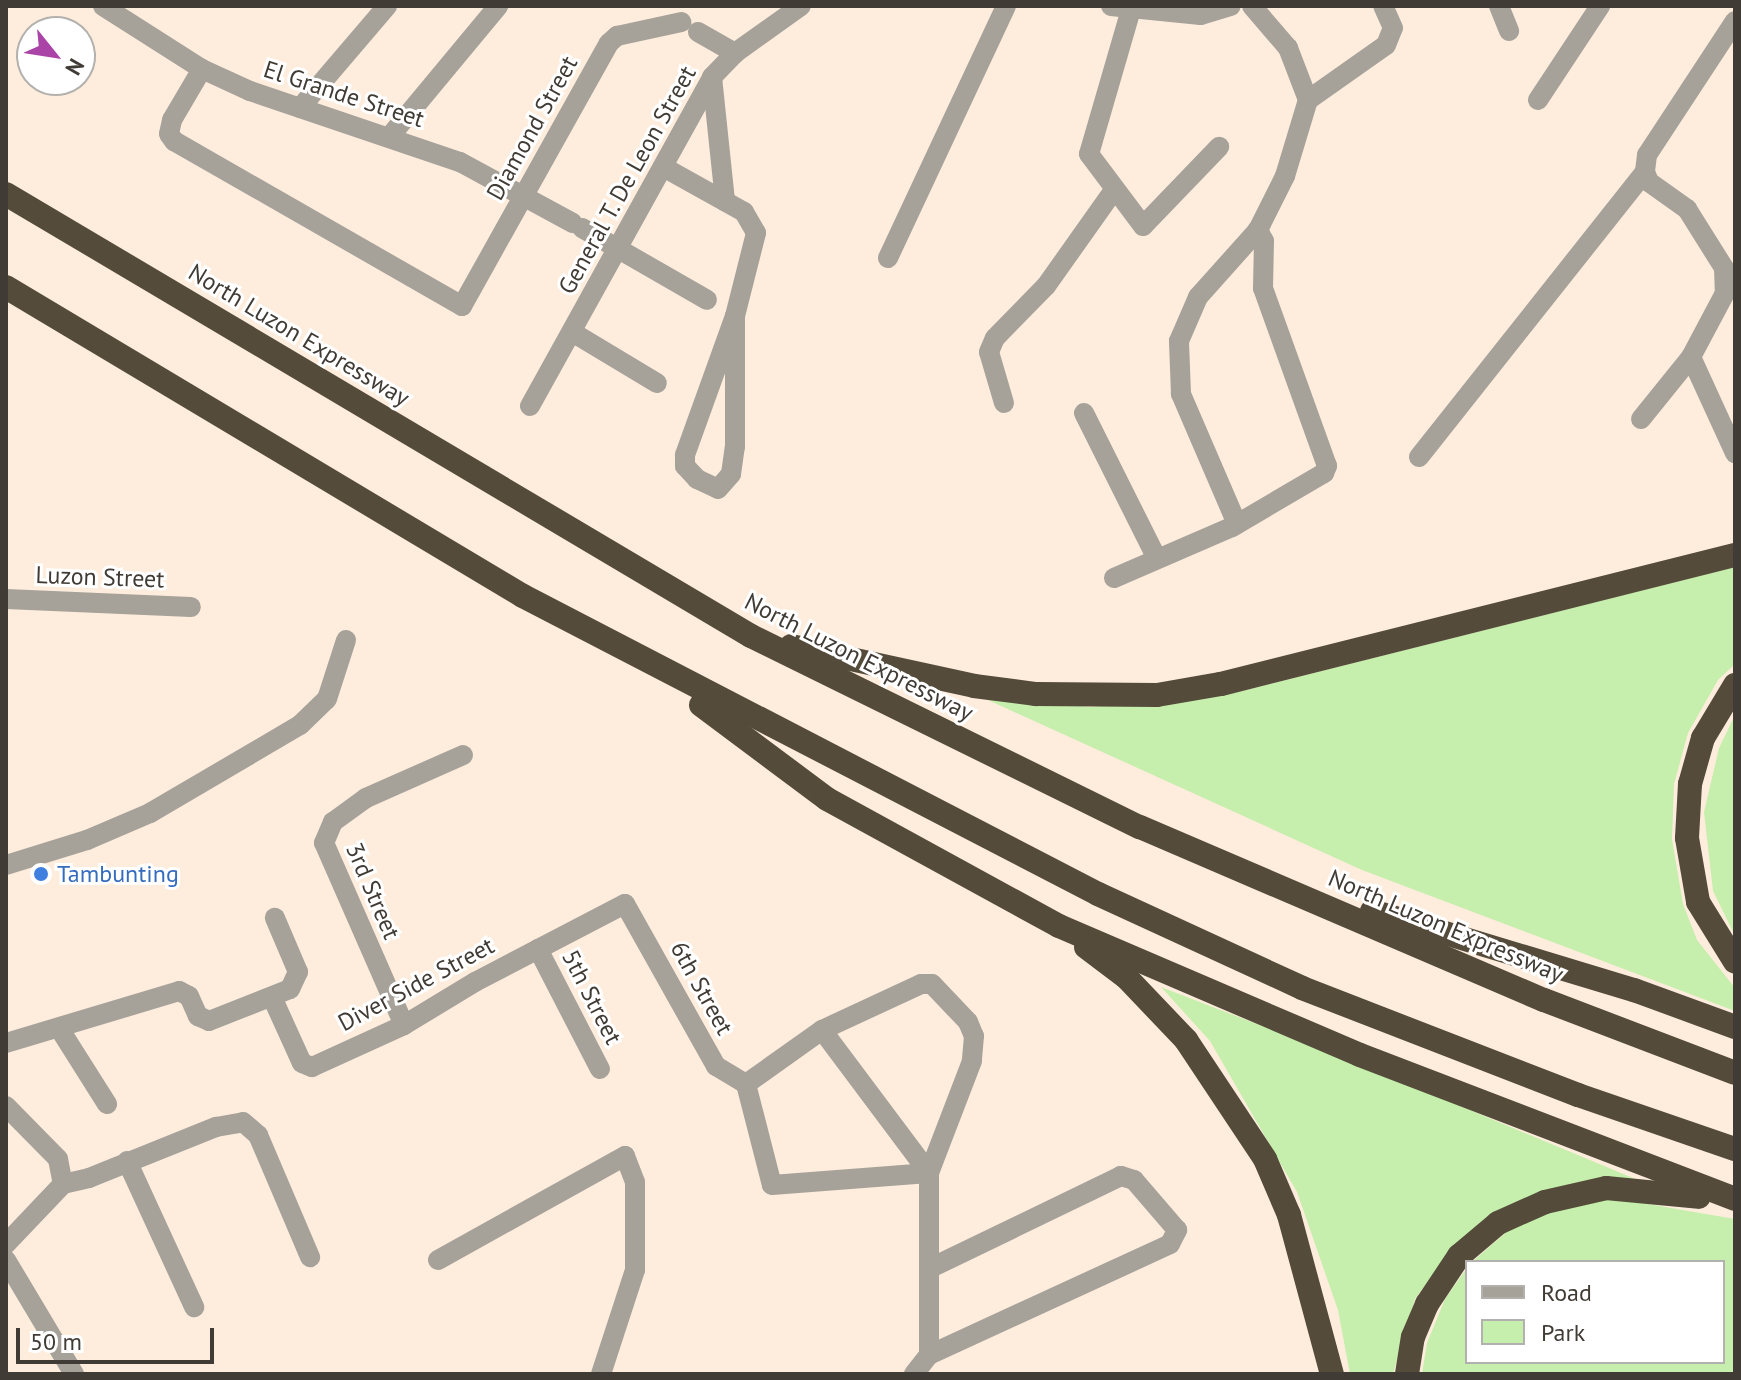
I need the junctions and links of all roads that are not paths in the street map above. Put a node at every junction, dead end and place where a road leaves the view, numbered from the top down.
1 (103, 6) edge
2 (387, 6) edge
3 (498, 6) edge
4 (801, 6) edge
5 (1006, 6) edge
6 (1231, 6) edge
7 (1252, 6) edge
8 (1383, 6) edge
9 (1499, 6) edge
10 (1600, 6) edge
11 (1124, 8) edge
12 (1735, 21) edge
13 (1509, 31) dead end
14 (735, 53) junction
15 (202, 69) junction
16 (712, 77) junction
17 (1308, 100) junction
18 (1538, 100) dead end
19 (300, 108) junction
20 (391, 135) junction
21 (1219, 147) dead end
22 (665, 168) junction
23 (1645, 172) junction
24 (1114, 190) junction
25 (6, 194) edge
26 (524, 196) junction
27 (725, 201) junction
28 (1258, 230) junction
29 (618, 249) junction
30 (888, 258) dead end
31 (6, 287) edge
32 (707, 300) dead end
33 (735, 316) junction
34 (572, 332) junction
35 (1691, 357) junction
36 (657, 383) dead end
37 (1004, 403) dead end
38 (530, 406) dead end
39 (1084, 413) dead end
40 (1641, 419) dead end
41 (1735, 453) edge
42 (1419, 457) dead end
43 (1237, 524) junction
44 (1735, 555) edge
45 (1157, 559) junction
46 (1114, 578) dead end
47 (6, 599) edge
48 (191, 607) dead end
49 (751, 636) junction
50 (346, 640) dead end
51 (645, 663) junction
52 (1735, 685) edge
53 (463, 755) dead end
54 (6, 865) edge
55 (1282, 885) junction
56 (625, 904) joint
57 (275, 918) dead end
58 (1059, 926) junction
59 (538, 949) junction
60 (1735, 962) edge
61 (272, 997) junction
62 (404, 1025) junction
63 (1735, 1027) edge
64 (59, 1028) junction
65 (822, 1030) junction
66 (6, 1043) edge
67 (600, 1069) dead end
68 (1735, 1073) edge
69 (746, 1084) junction
70 (107, 1104) dead end
71 (6, 1106) edge
72 (1735, 1149) edge
73 (127, 1161) junction
74 (929, 1173) junction
75 (63, 1184) junction
76 (1735, 1200) edge
77 (6, 1244) edge
78 (310, 1257) dead end
79 (6, 1260) edge
80 (438, 1260) dead end
81 (931, 1268) junction
82 (194, 1307) dead end
83 (929, 1355) junction
84 (74, 1374) edge
85 (601, 1374) edge
86 (914, 1374) edge
87 (1332, 1374) edge
88 (1407, 1374) edge

1 - 15 street, El Grande Street
2 - 19 street
3 - 20 street
4 - 14 street, General T. De Leon Street
5 - 30 street
6 - 11 street
7 - 17 street
8 - 17 street
9 - 13 street
10 - 18 street
11 - 24 street
12 - 23 street
14 - 16 street, General T. De Leon Street
14 - 26 street, Diamond Street
15 - 19 street, El Grande Street
15 - 26 street, Diamond Street
16 - 22 street, General T. De Leon Street
16 - 27 street
17 - 28 street
19 - 20 street, El Grande Street
20 - 26 street, El Grande Street
21 - 24 street
22 - 27 street
22 - 29 street, General T. De Leon Street
23 - 35 street
23 - 42 street
24 - 37 street
25 - 49 highway, North Luzon Expressway
26 - 29 street, El Grande Street
27 - 33 street
28 - 43 street
28 - 43 street
29 - 32 street, El Grande Street
29 - 34 street, General T. De Leon Street
31 - 51 highway
33 - 33 street
34 - 36 street
34 - 38 street, General T. De Leon Street
35 - 40 street
35 - 41 street
39 - 45 street
43 - 45 street
44 - 49 highway
45 - 46 street
47 - 48 street, Luzon Street
49 - 55 highway, North Luzon Expressway
50 - 54 street
51 - 58 highway
51 - 72 highway
52 - 60 highway
53 - 62 street, 3rd Street
55 - 63 highway
55 - 68 highway, North Luzon Expressway
56 - 59 street, Diver Side Street
56 - 69 street, 6th Street
57 - 61 street
58 - 76 highway
58 - 87 highway
59 - 62 street, Diver Side Street
59 - 67 street, 5th Street
61 - 62 street, Diver Side Street
61 - 64 street
64 - 66 street
64 - 70 street
65 - 69 street
65 - 74 street
65 - 74 street
69 - 74 street
71 - 75 street
73 - 75 street
73 - 78 street
73 - 82 street
74 - 81 street
75 - 77 street
76 - 88 highway
79 - 84 street
80 - 85 street
81 - 83 street
81 - 83 street
83 - 86 street

